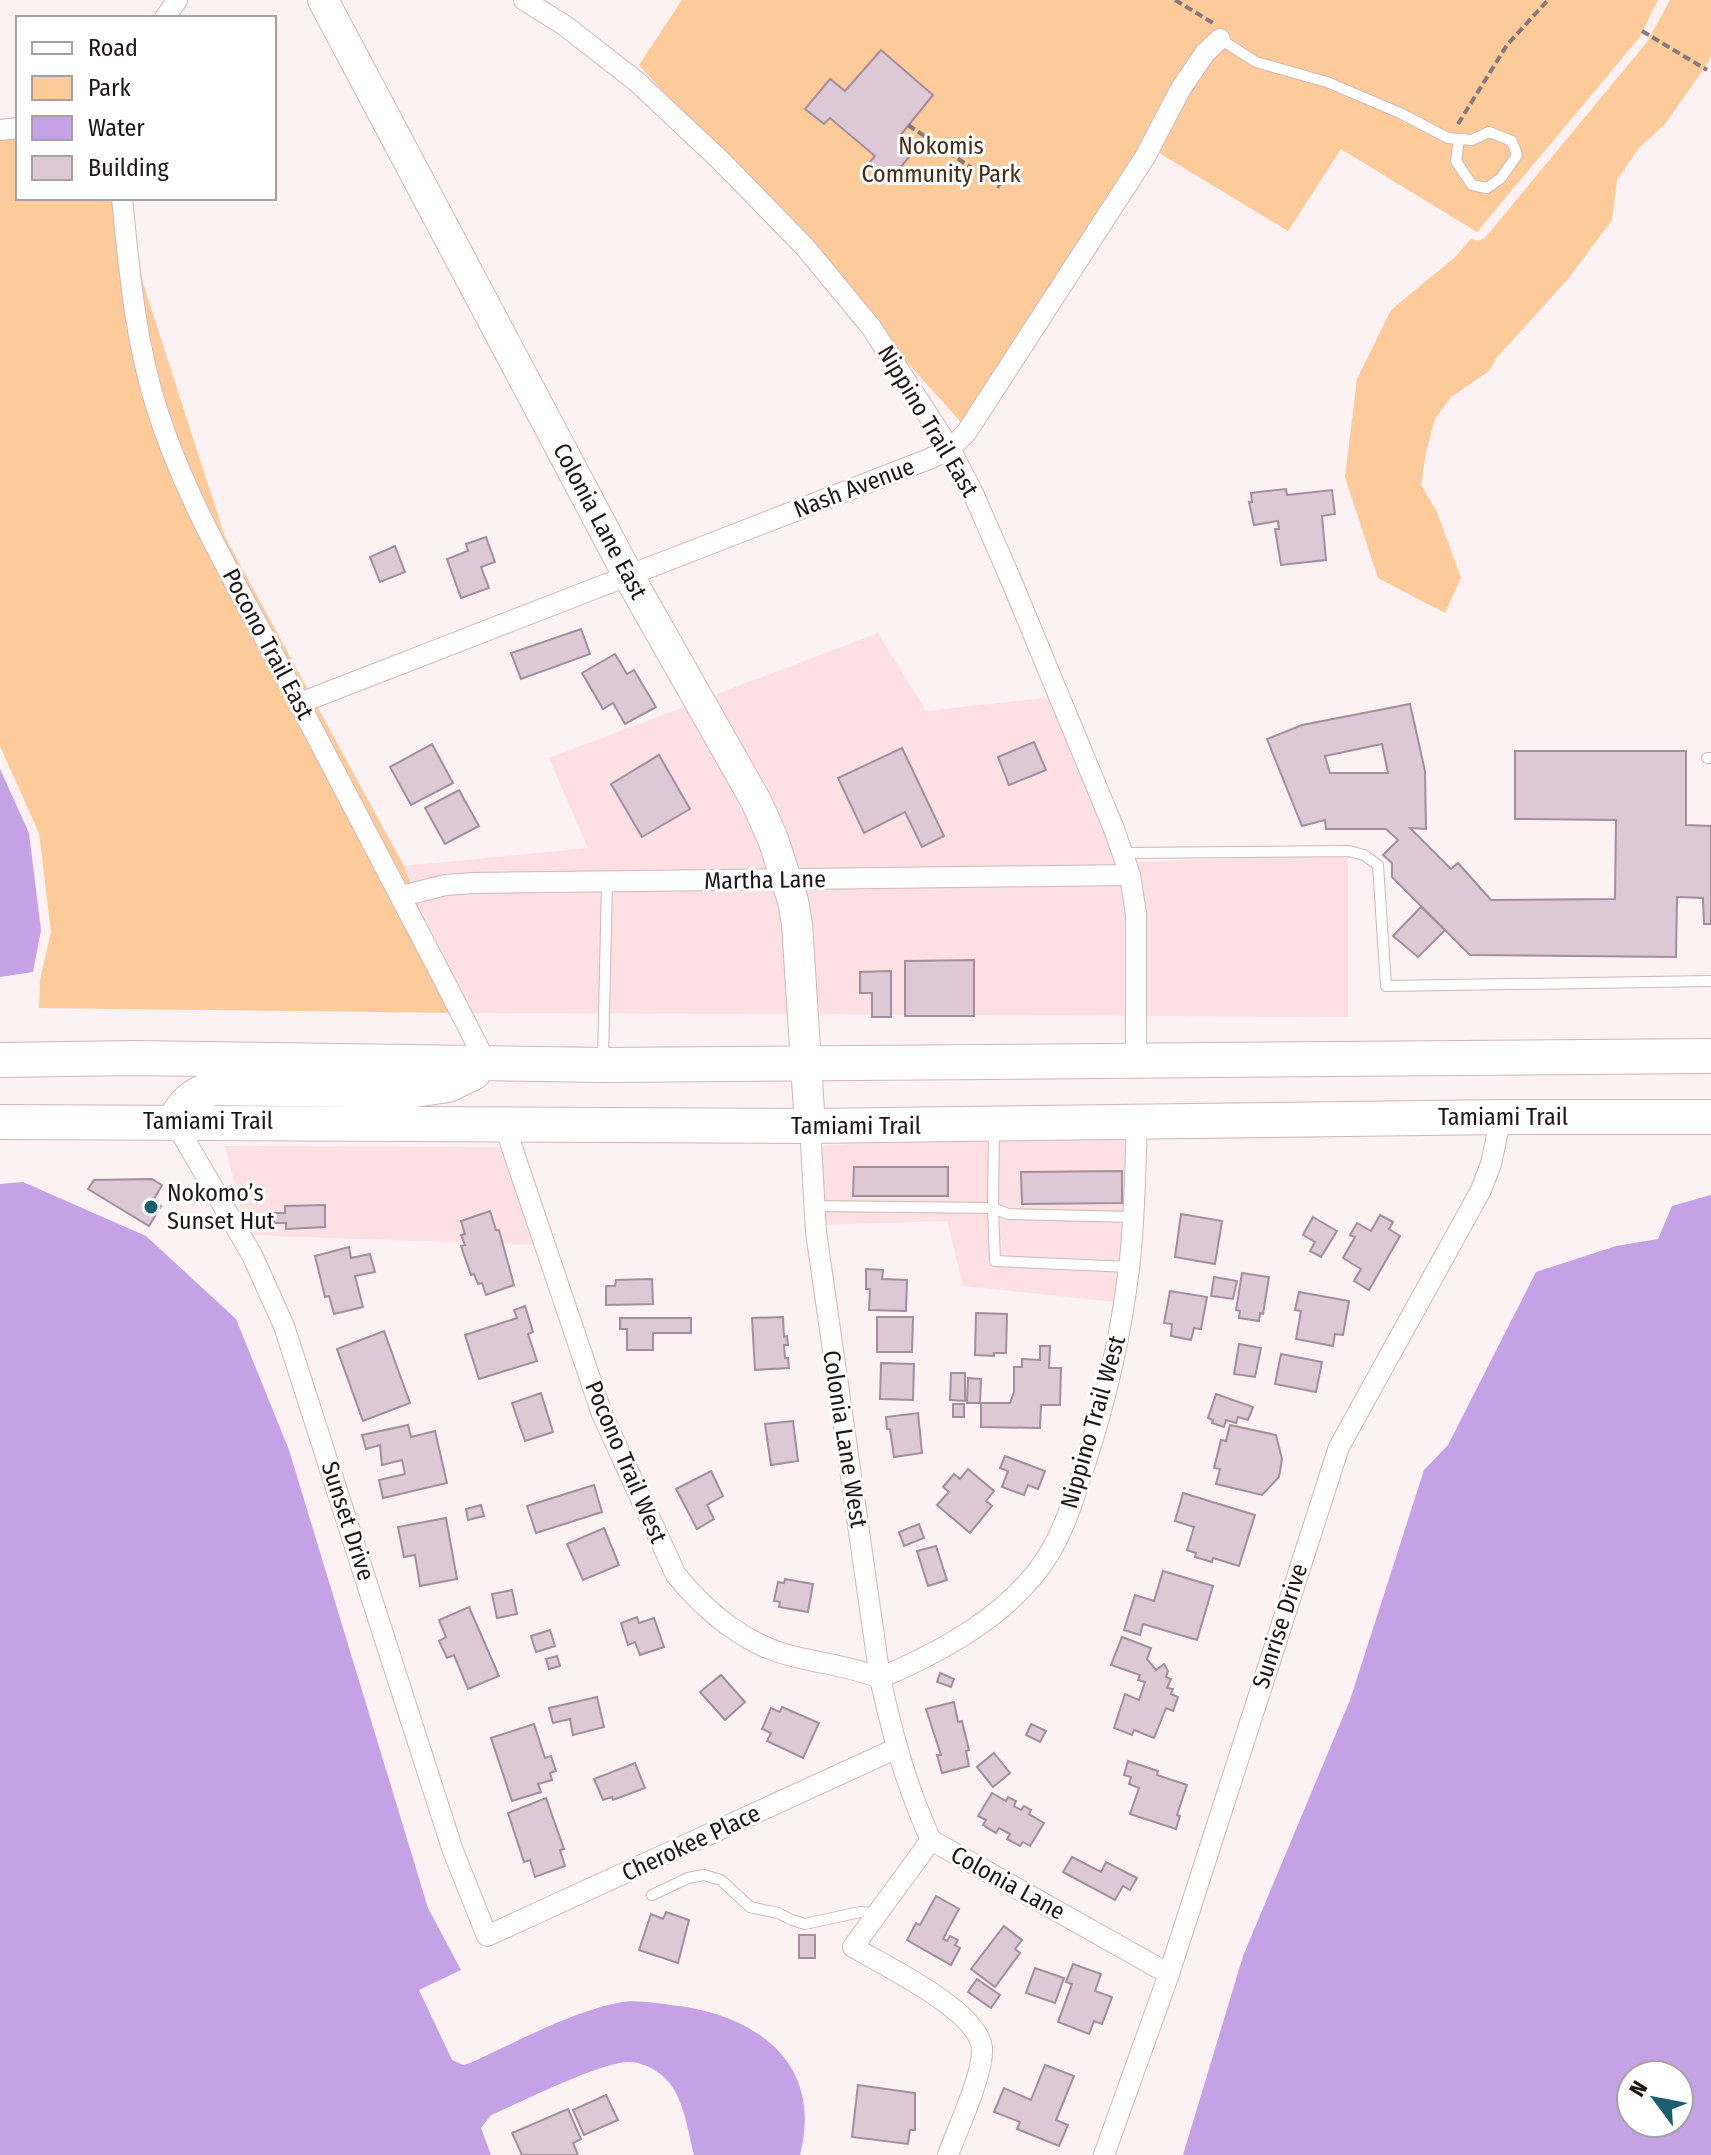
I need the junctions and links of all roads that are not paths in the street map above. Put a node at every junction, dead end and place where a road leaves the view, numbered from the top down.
1 (323, 0) edge
2 (524, 0) edge
3 (1220, 39) joint
4 (1453, 139) junction
5 (122, 200) edge
6 (950, 449) junction
7 (628, 575) junction
8 (300, 703) junction
9 (1122, 853) junction
10 (1130, 875) junction
11 (788, 880) junction
12 (607, 882) junction
13 (402, 896) junction
14 (1711, 981) edge
15 (1711, 1056) edge
16 (0, 1060) edge
17 (1136, 1061) junction
18 (806, 1062) junction
19 (487, 1064) junction
20 (603, 1065) junction
21 (1501, 1117) junction
22 (1711, 1117) edge
23 (174, 1121) junction
24 (0, 1122) edge
25 (1137, 1123) junction
26 (504, 1124) junction
27 (995, 1124) junction
28 (810, 1126) junction
29 (814, 1206) junction
30 (993, 1208) junction
31 (1134, 1217) junction
32 (1129, 1267) junction
33 (880, 1678) junction
34 (895, 1749) junction
35 (931, 1840) junction
36 (652, 1895) dead end
37 (878, 1913) junction
38 (487, 1936) joint
39 (1169, 1974) junction
40 (948, 2155) edge
41 (1104, 2155) edge

1 - 7 street, Colonia Lane East
2 - 6 street, Nippino Trail East
3 - 4 lane
3 - 6 street, Nash Avenue
4 - 4 lane
5 - 8 street, Pocono Trail East
6 - 7 street, Nash Avenue
6 - 9 street, Nippino Trail East
7 - 8 street, Nash Avenue
7 - 11 street, Colonia Lane East
8 - 13 street, Pocono Trail East
9 - 10 street, Nippino Trail East
9 - 14 lane
10 - 11 street, Martha Lane
10 - 17 street, Nippino Trail East
11 - 12 street, Martha Lane
11 - 18 street, Colonia Lane East
12 - 13 street, Martha Lane
12 - 20 lane
13 - 19 street, Pocono Trail East
15 - 17 main road
16 - 19 main road
17 - 18 main road
18 - 20 main road
18 - 28 street, Colonia Lane East
19 - 20 main road
19 - 23 main road
21 - 22 main road, Tamiami Trail
21 - 25 main road, Tamiami Trail
21 - 39 street, Sunrise Drive
23 - 24 main road, Tamiami Trail
23 - 26 main road, Tamiami Trail
23 - 38 street, Sunset Drive
25 - 27 main road, Tamiami Trail
25 - 31 street, Nippino Trail West
26 - 28 main road, Tamiami Trail
26 - 33 street, Pocono Trail West
27 - 28 main road, Tamiami Trail
27 - 30 lane
28 - 29 street, Colonia Lane West
29 - 30 lane
29 - 33 street, Colonia Lane West
30 - 31 lane
30 - 32 lane
31 - 32 street, Nippino Trail West
32 - 33 street, Nippino Trail West
33 - 34 street, Colonia Lane West
34 - 35 street, Colonia Lane
34 - 38 street, Cherokee Place
35 - 37 street
35 - 39 street, Colonia Lane
36 - 37 lane
37 - 40 street
39 - 41 street, Sunrise Drive

